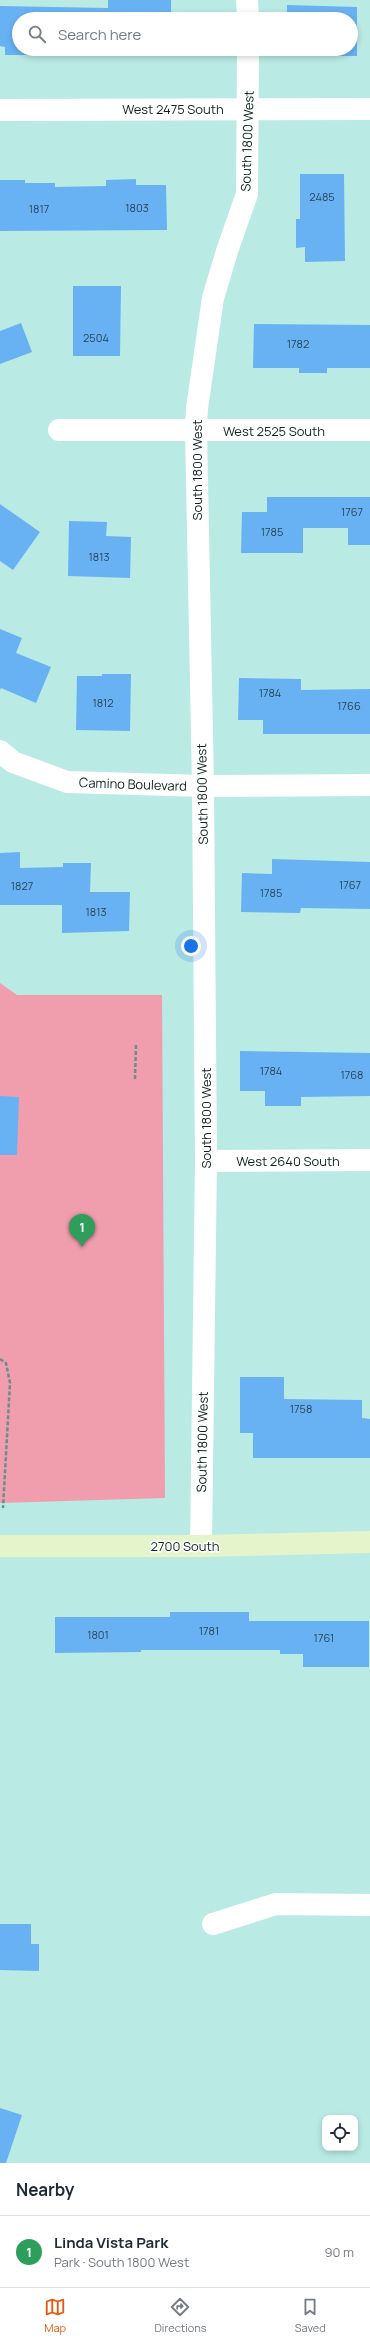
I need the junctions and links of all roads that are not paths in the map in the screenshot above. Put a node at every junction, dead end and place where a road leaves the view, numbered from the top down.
1 (247, 0) edge
2 (248, 12) edge
3 (248, 56) edge
4 (249, 108) junction
5 (370, 109) edge
6 (0, 110) edge
7 (58, 430) dead end
8 (196, 430) junction
9 (370, 430) edge
10 (0, 751) edge
11 (370, 785) edge
12 (203, 786) junction
13 (370, 1160) edge
14 (206, 1161) junction
15 (370, 1542) edge
16 (0, 1546) edge
17 (201, 1546) junction
18 (370, 1905) edge
19 (213, 1924) dead end

1 - 2 street
3 - 4 street, South 1800 West
4 - 5 street, West 2475 South
4 - 6 street, West 2475 South
4 - 8 street, South 1800 West
7 - 8 street, West 2525 South
8 - 9 street, West 2525 South
8 - 12 street, South 1800 West
10 - 12 street, Camino Boulevard
11 - 12 street, Camino Boulevard
12 - 14 street, South 1800 West
13 - 14 street, West 2640 South
14 - 17 street, South 1800 West
15 - 17 main road, 2700 South
16 - 17 main road, 2700 South
18 - 19 street

